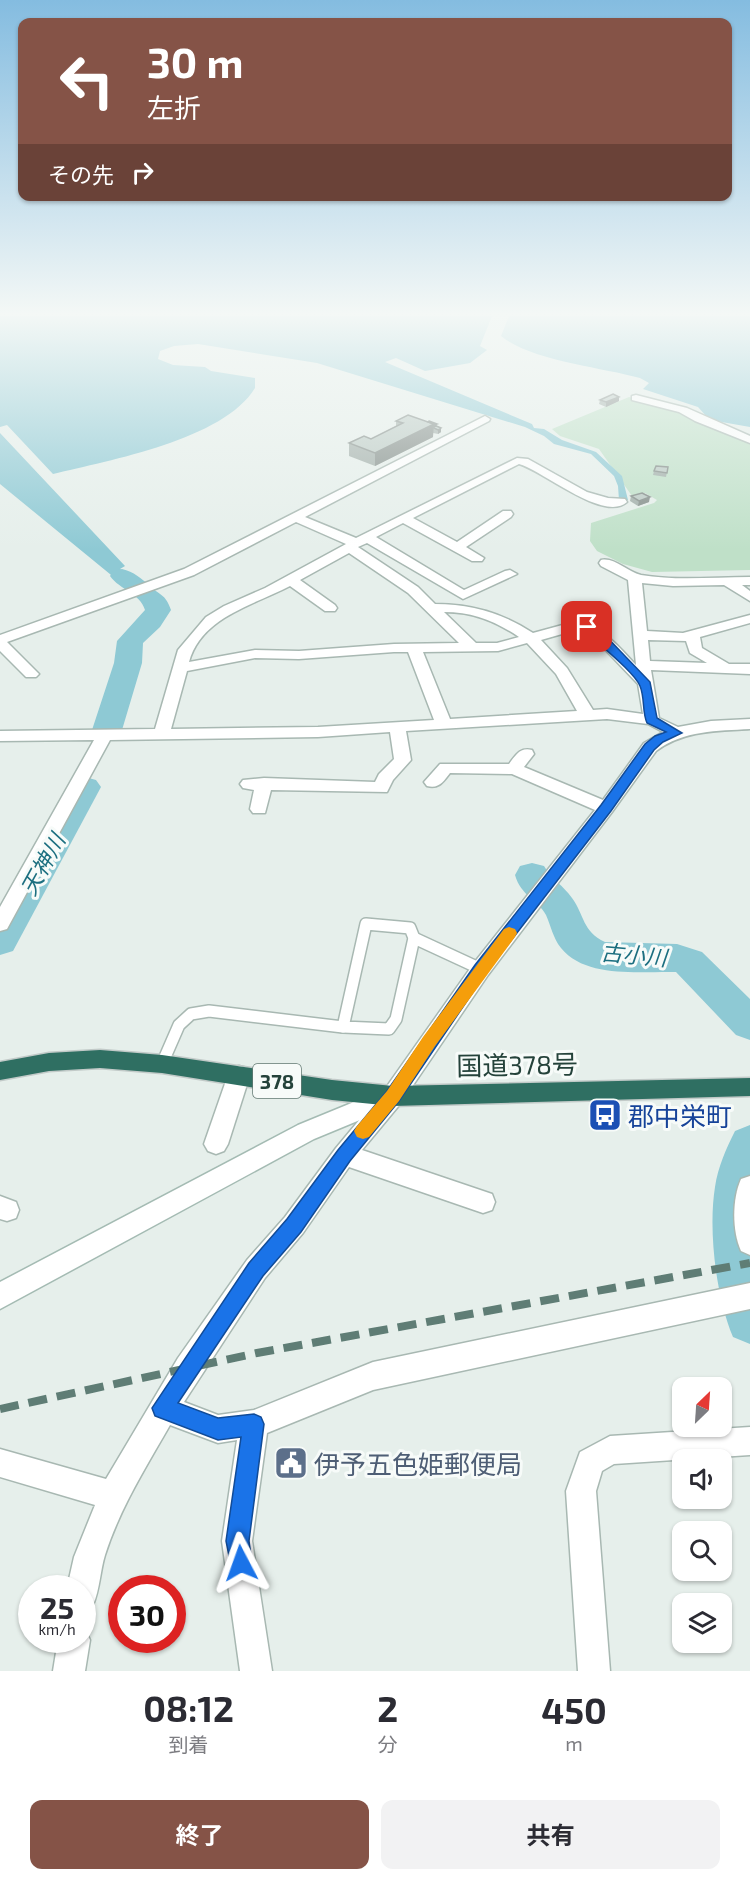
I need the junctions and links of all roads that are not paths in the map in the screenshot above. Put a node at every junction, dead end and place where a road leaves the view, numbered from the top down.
1 (636, 398) dead end
2 (485, 419) dead end
3 (750, 440) edge
4 (621, 502) dead end
5 (507, 514) dead end
6 (295, 517) junction
7 (404, 518) junction
8 (357, 543) junction
9 (457, 547) junction
10 (477, 558) dead end
11 (606, 563) dead end
12 (510, 574) dead end
13 (634, 578) junction
14 (291, 580) junction
15 (750, 581) edge
16 (728, 582) junction
17 (750, 597) edge
18 (330, 608) dead end
19 (434, 608) junction
20 (750, 619) edge
21 (692, 634) junction
22 (641, 635) junction
23 (533, 638) junction
24 (0, 641) edge
25 (414, 648) junction
26 (473, 648) junction
27 (644, 665) junction
28 (726, 667) junction
29 (180, 668) junction
30 (750, 669) edge
31 (30, 674) dead end
32 (646, 684) junction
33 (587, 715) junction
34 (652, 720) junction
35 (750, 724) edge
36 (444, 725) junction
37 (397, 728) junction
38 (676, 733) junction
39 (105, 734) junction
40 (161, 735) junction
41 (0, 736) edge
42 (526, 754) dead end
43 (514, 769) junction
44 (433, 782) dead end
45 (606, 808) junction
46 (259, 809) dead end
47 (0, 924) edge
48 (414, 938) junction
49 (481, 969) junction
50 (343, 1027) junction
51 (162, 1064) junction
52 (0, 1071) edge
53 (239, 1075) junction
54 (750, 1087) edge
55 (393, 1096) junction
56 (216, 1144) dead end
57 (344, 1155) junction
58 (750, 1187) edge
59 (483, 1202) dead end
60 (750, 1243) edge
61 (0, 1296) edge
62 (750, 1296) edge
63 (163, 1408) junction
64 (254, 1424) junction
65 (750, 1441) edge
66 (0, 1463) edge
67 (113, 1496) junction
68 (86, 1575) edge
69 (72, 1653) edge
70 (69, 1671) edge
71 (256, 1671) edge
72 (594, 1671) edge

1 - 3 street
2 - 6 street
4 - 7 street
5 - 9 street
6 - 8 street
6 - 24 street
7 - 8 street
7 - 9 street
8 - 12 street
8 - 14 street
8 - 19 street
9 - 10 street
11 - 13 street
13 - 16 street
13 - 22 street
14 - 18 street
14 - 29 street
15 - 16 street
16 - 17 street
19 - 23 street
19 - 26 street
20 - 21 street
21 - 22 street
21 - 28 street
22 - 27 street
23 - 26 street
23 - 32 street
23 - 33 street
24 - 31 street
25 - 26 street
25 - 29 street
25 - 36 street
27 - 28 street
27 - 32 street
28 - 30 street
29 - 40 street
32 - 34 street
33 - 34 street
33 - 36 street
34 - 38 street
35 - 38 street
36 - 37 street
37 - 40 street
37 - 46 street
38 - 45 street
39 - 40 street
39 - 41 street
39 - 47 street
42 - 43 street
43 - 44 street
43 - 45 street
45 - 49 street
48 - 49 lane
48 - 50 lane
48 - 50 lane
49 - 55 street
50 - 51 lane
51 - 52 highway, 国道378号 / 378
51 - 53 highway, 国道378号 / 378
53 - 55 highway, 国道378号 / 378
53 - 56 street
54 - 55 highway, 国道378号 / 378
55 - 57 street
55 - 61 street
57 - 59 street
57 - 63 street
58 - 60 street
62 - 64 street
63 - 64 street
63 - 67 street
64 - 71 street
65 - 72 street
66 - 67 street
67 - 68 street
69 - 70 street

